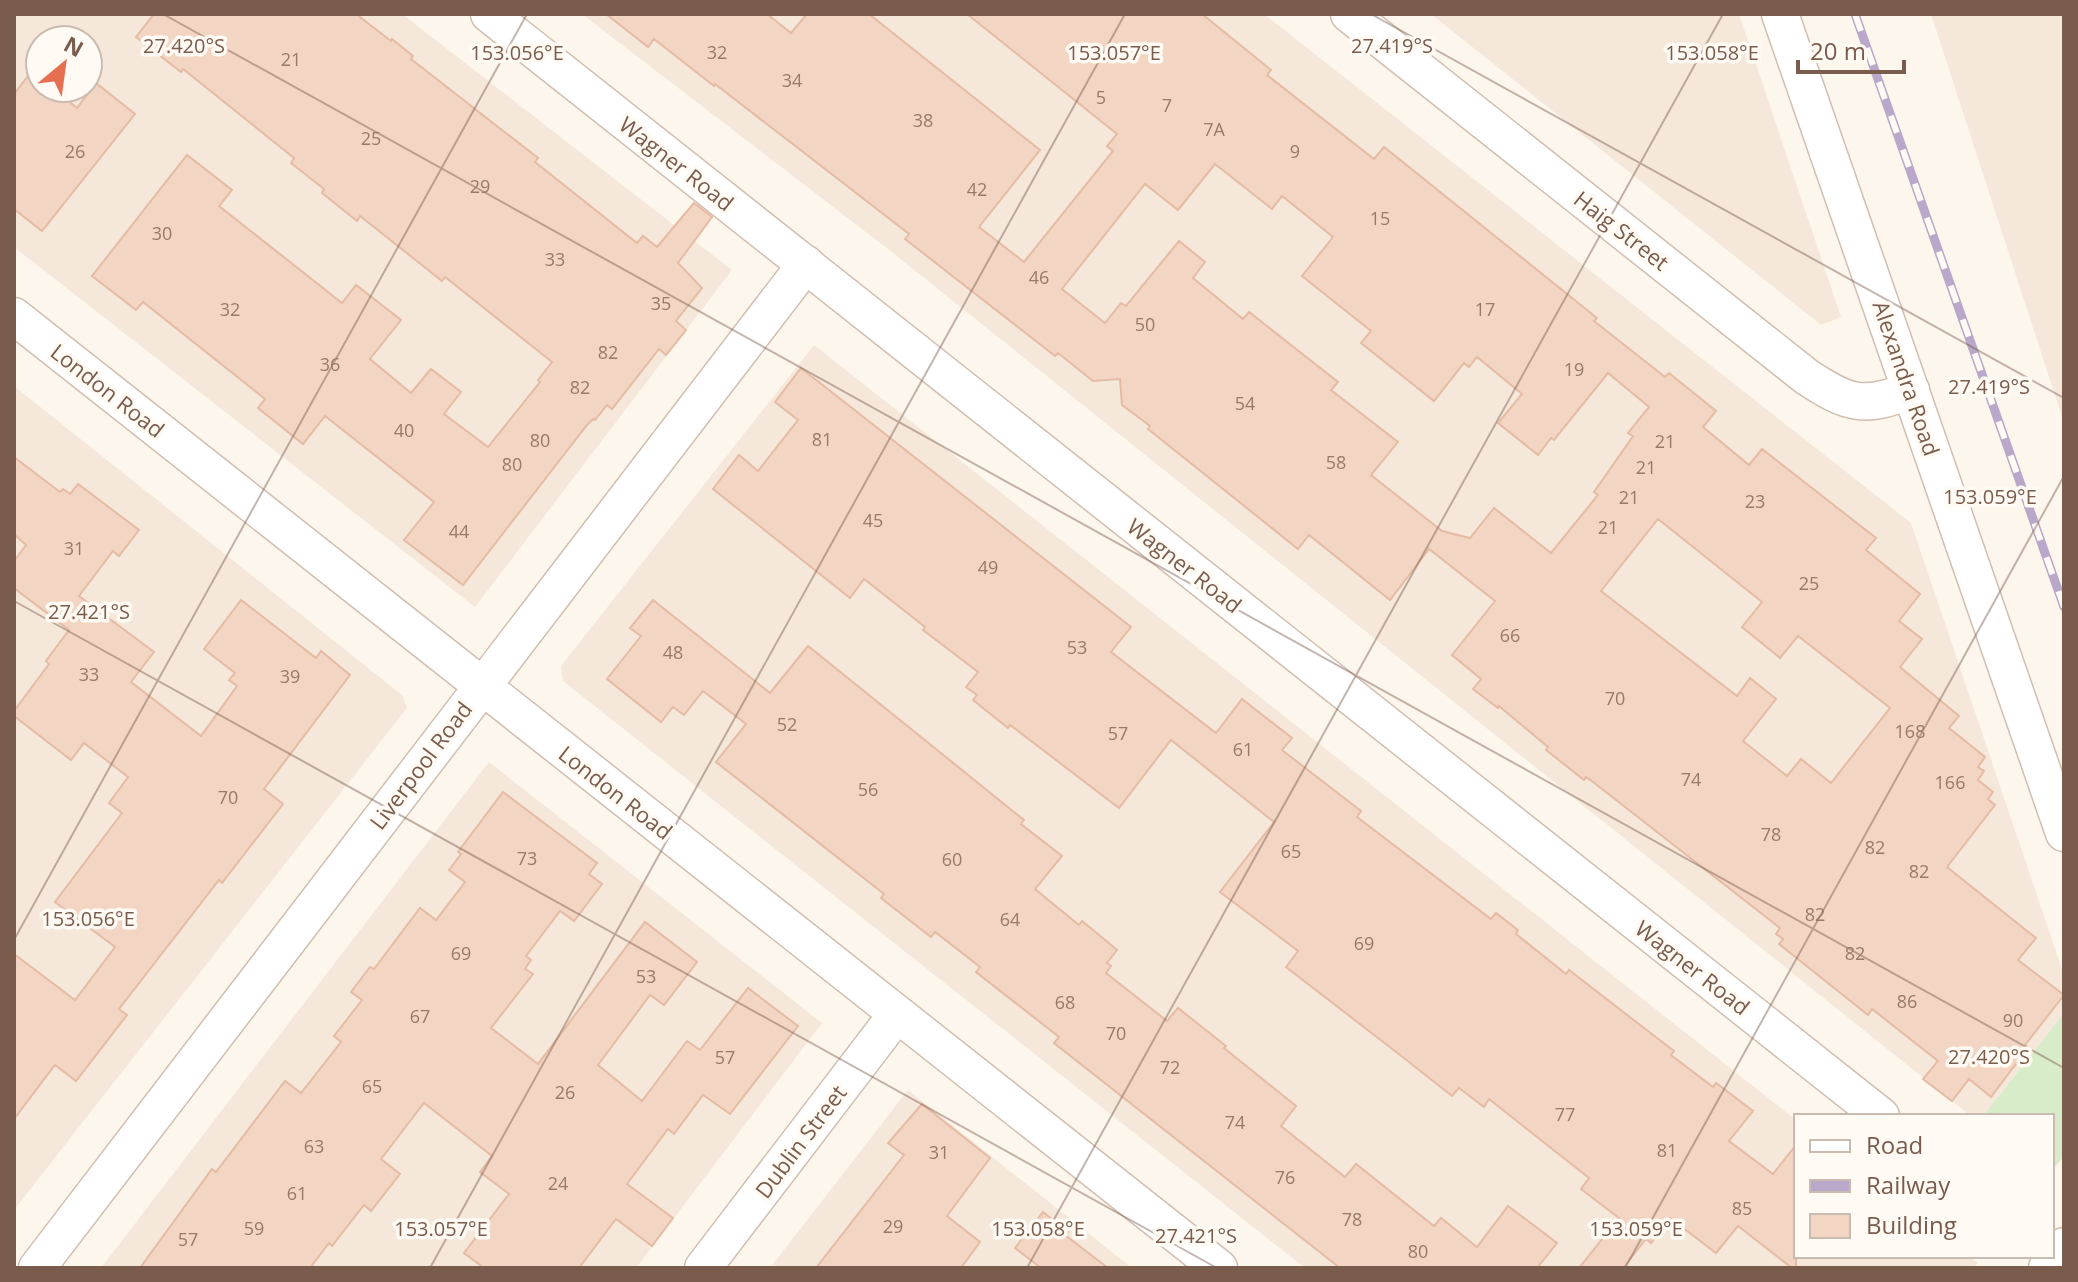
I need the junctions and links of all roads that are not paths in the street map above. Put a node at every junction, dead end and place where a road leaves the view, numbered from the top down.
1 (489, 14) edge
2 (1349, 14) edge
3 (1780, 14) edge
4 (806, 264) junction
5 (14, 316) edge
6 (1911, 390) junction
7 (481, 685) junction
8 (2064, 833) edge
9 (897, 1014) junction
10 (1878, 1114) edge
11 (37, 1268) edge
12 (703, 1268) edge
13 (1219, 1268) edge

1 - 4 street, Wagner Road
2 - 6 street, Haig Street
3 - 6 street, Alexandra Road
4 - 7 street, Liverpool Road
4 - 10 street, Wagner Road
5 - 7 street, London Road
6 - 8 street, Alexandra Road
7 - 9 street, London Road
7 - 11 street, Liverpool Road
9 - 12 street, Dublin Street
9 - 13 street, London Road

